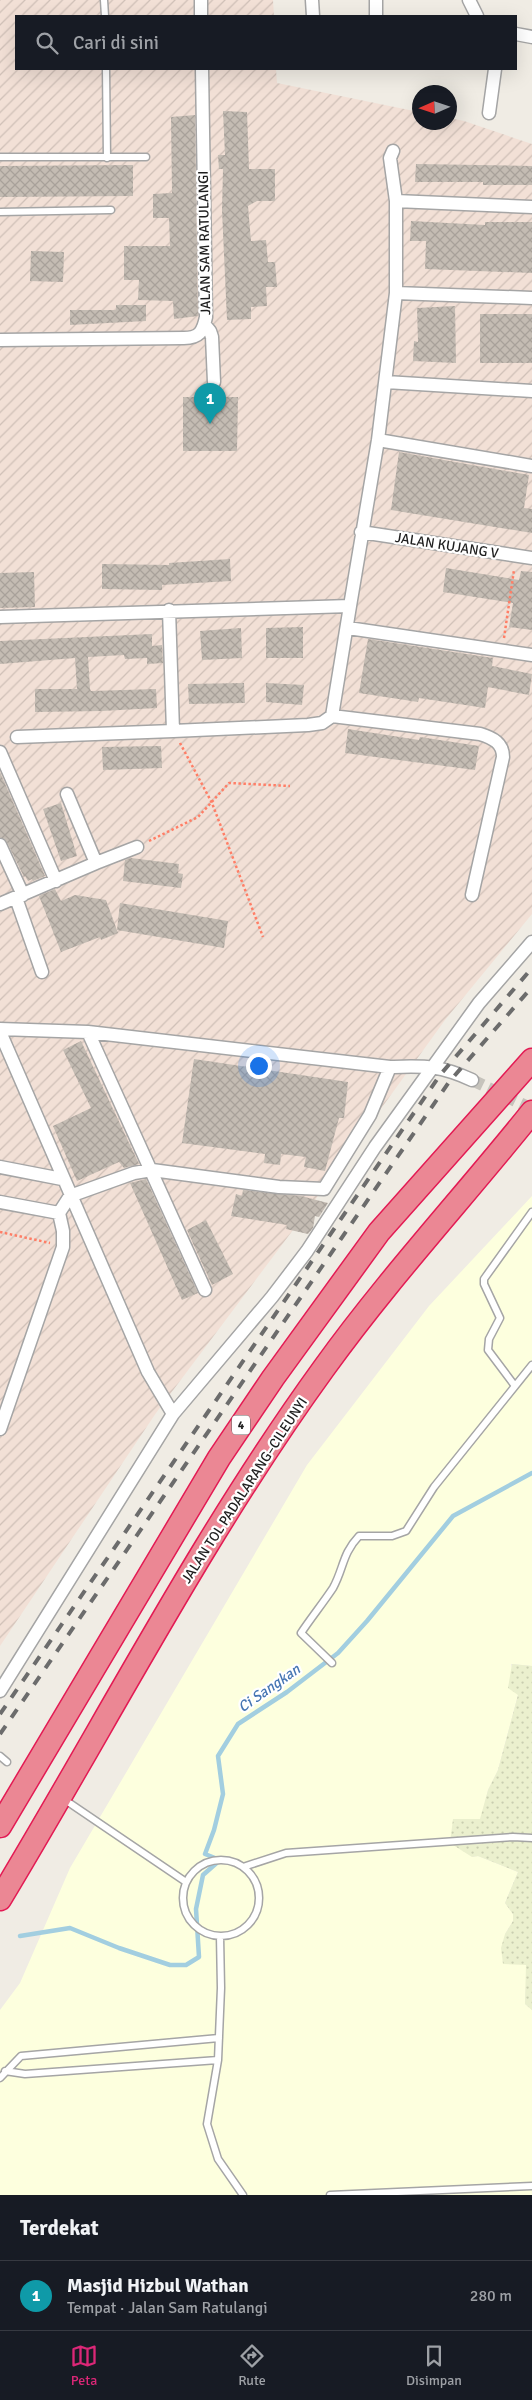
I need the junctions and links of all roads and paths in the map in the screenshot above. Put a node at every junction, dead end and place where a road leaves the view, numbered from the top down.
1 (104, 0) edge
2 (201, 0) edge
3 (312, 0) edge
4 (376, 0) edge
5 (469, 0) edge
6 (105, 15) edge
7 (201, 15) edge
8 (313, 15) edge
9 (376, 15) edge
10 (476, 15) edge
11 (517, 34) edge
12 (532, 37) edge
13 (106, 70) edge
14 (202, 70) edge
15 (495, 70) edge
16 (489, 113) dead end
17 (393, 151) dead end
18 (0, 157) edge
19 (146, 157) dead end
20 (107, 158) junction
21 (396, 201) junction
22 (532, 207) edge
23 (111, 210) dead end
24 (0, 212) edge
25 (396, 292) junction
26 (532, 298) edge
27 (204, 325) junction
28 (0, 340) edge
29 (214, 382) dead end
30 (386, 382) junction
31 (532, 391) edge
32 (378, 440) junction
33 (532, 466) edge
34 (361, 532) junction
35 (516, 556) junction
36 (532, 558) edge
37 (350, 606) junction
38 (169, 610) junction
39 (0, 617) edge
40 (348, 628) junction
41 (502, 651) junction
42 (532, 655) edge
43 (332, 716) junction
44 (173, 731) junction
45 (17, 737) dead end
46 (0, 752) edge
47 (290, 786) dead end
48 (67, 794) dead end
49 (212, 803) junction
50 (0, 845) edge
51 (137, 847) joint
52 (96, 864) junction
53 (56, 881) junction
54 (472, 895) dead end
55 (19, 897) junction
56 (0, 904) edge
57 (263, 937) dead end
58 (532, 942) edge
59 (42, 972) dead end
60 (0, 1030) edge
61 (88, 1032) junction
62 (532, 1060) edge
63 (435, 1066) junction
64 (390, 1067) junction
65 (472, 1080) tunnel mouth
66 (532, 1112) edge
67 (532, 1126) edge
68 (0, 1167) edge
69 (152, 1170) junction
70 (480, 1177) junction
71 (62, 1179) junction
72 (70, 1196) junction
73 (0, 1202) edge
74 (532, 1212) edge
75 (59, 1213) junction
76 (205, 1290) dead end
77 (532, 1365) edge
78 (515, 1386) junction
79 (172, 1414) junction
80 (0, 1429) edge
81 (332, 1663) dead end
82 (1, 1686) edge
83 (0, 1756) edge
84 (8, 1762) dead end
85 (68, 1802) dead end
86 (0, 1826) edge
87 (532, 1838) edge
88 (243, 1867) junction
89 (186, 1882) junction
90 (0, 1899) edge
91 (220, 1936) junction
92 (219, 2038) junction
93 (218, 2060) junction
94 (5, 2071) junction
95 (0, 2078) edge
96 (532, 2186) edge
97 (243, 2195) edge
98 (330, 2195) edge

1 - 6 lane
2 - 7 street
3 - 8 street
4 - 9 street
5 - 10 street
11 - 12 street
13 - 20 lane
14 - 27 street, JALAN SAM RATULANGI
15 - 16 street
17 - 21 street
18 - 20 lane
19 - 20 lane
21 - 22 street
21 - 25 street
23 - 24 lane
25 - 26 street
25 - 30 street
27 - 28 street, JALAN SAM RATULANGI
27 - 29 street
30 - 31 street
30 - 32 street
32 - 33 street
32 - 34 street
34 - 35 street, JALAN KUJANG V
34 - 37 street
35 - 36 street, JALAN KUJANG V
35 - 41 path
37 - 38 street
37 - 40 street
38 - 39 street
38 - 44 street
40 - 41 street
40 - 43 street
41 - 42 street
43 - 44 street
43 - 54 street
44 - 45 street
44 - 49 path
46 - 53 street
47 - 49 path
48 - 52 street
49 - 51 path
49 - 57 path
50 - 55 street
51 - 52 street
52 - 53 street
53 - 55 street
55 - 56 street
55 - 59 street
58 - 63 street
60 - 61 street
60 - 71 street
61 - 64 street
61 - 69 street
62 - 86 highway, 4
63 - 64 street
63 - 65 street
63 - 79 street
64 - 69 street
66 - 70 highway, JALAN TOL PADALARANG–CILEUNYI
67 - 70 highway
68 - 71 street
69 - 72 street
69 - 76 street
70 - 90 highway, JALAN TOL PADALARANG–CILEUNYI
71 - 72 street
72 - 75 street
72 - 79 street
73 - 75 street
74 - 78 lane
75 - 80 street
77 - 78 lane
78 - 81 lane
79 - 82 street
83 - 84 lane
85 - 89 lane
87 - 88 lane
88 - 89 lane
88 - 91 lane
89 - 91 lane
91 - 92 lane
92 - 93 lane
92 - 94 lane
93 - 94 lane
93 - 97 lane
94 - 95 lane
96 - 98 lane

